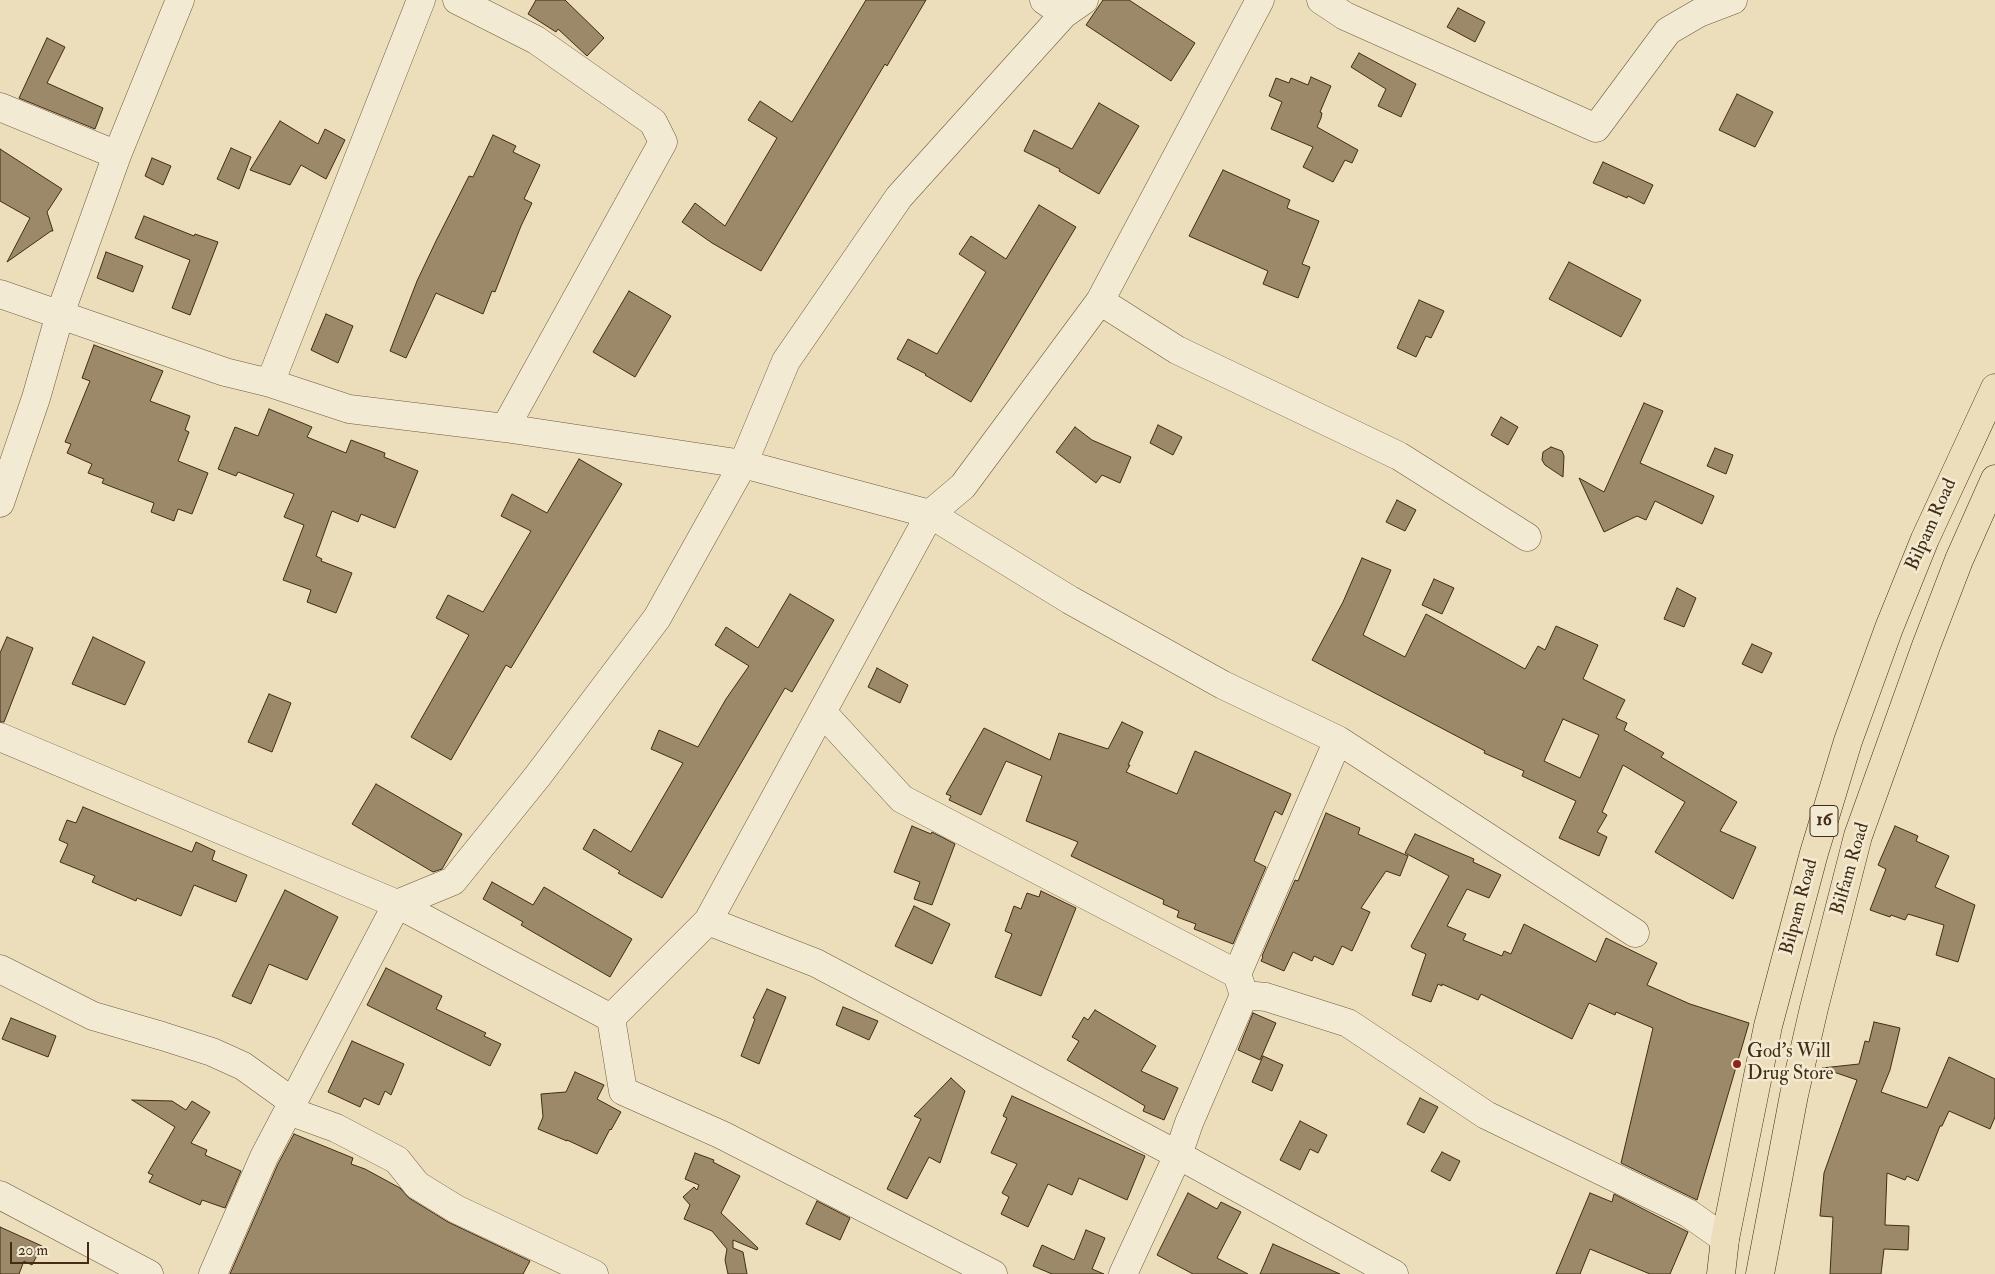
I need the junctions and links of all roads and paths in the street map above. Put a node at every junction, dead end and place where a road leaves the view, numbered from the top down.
1 (180, 0) edge
2 (421, 0) edge
3 (457, 0) edge
4 (1260, 0) edge
5 (1321, 0) edge
6 (1733, 0) edge
7 (1064, 5) edge
8 (0, 107) edge
9 (117, 155) junction
10 (0, 294) edge
11 (1100, 301) junction
12 (60, 314) junction
13 (270, 383) junction
14 (1995, 388) edge
15 (505, 428) junction
16 (743, 464) junction
17 (1995, 479) edge
18 (0, 503) edge
19 (930, 514) junction
20 (1527, 537) dead end
21 (822, 712) junction
22 (0, 737) edge
23 (1338, 740) junction
24 (397, 904) junction
25 (708, 921) junction
26 (1635, 932) dead end
27 (0, 970) edge
28 (1240, 984) junction
29 (611, 1018) junction
30 (291, 1107) junction
31 (1178, 1155) junction
32 (0, 1195) edge
33 (1725, 1239) junction
34 (149, 1274) edge
35 (213, 1274) edge
36 (594, 1274) edge
37 (993, 1274) edge
38 (1123, 1274) edge
39 (1394, 1274) edge
40 (1720, 1274) edge
41 (1760, 1274) edge

1 - 9 street
2 - 13 street
3 - 15 street
4 - 11 street
5 - 6 street
7 - 16 street
8 - 9 street
9 - 12 street
10 - 12 street
11 - 19 street
11 - 20 street
12 - 13 street
12 - 18 street
13 - 15 street
14 - 33 main road, Bilpam Road / 16
15 - 16 street
16 - 19 street
16 - 24 street
17 - 41 main road, Bilfam Road / 16
19 - 21 street
19 - 23 street
21 - 25 street
21 - 28 street
22 - 24 street
23 - 26 street
23 - 28 street
24 - 29 street
24 - 30 street
25 - 29 street
25 - 31 street
27 - 30 street
28 - 31 street
28 - 33 street
29 - 37 street
30 - 35 street
30 - 36 street
31 - 38 street
31 - 39 street
32 - 34 street
33 - 40 main road, Bilpam Road / 16

